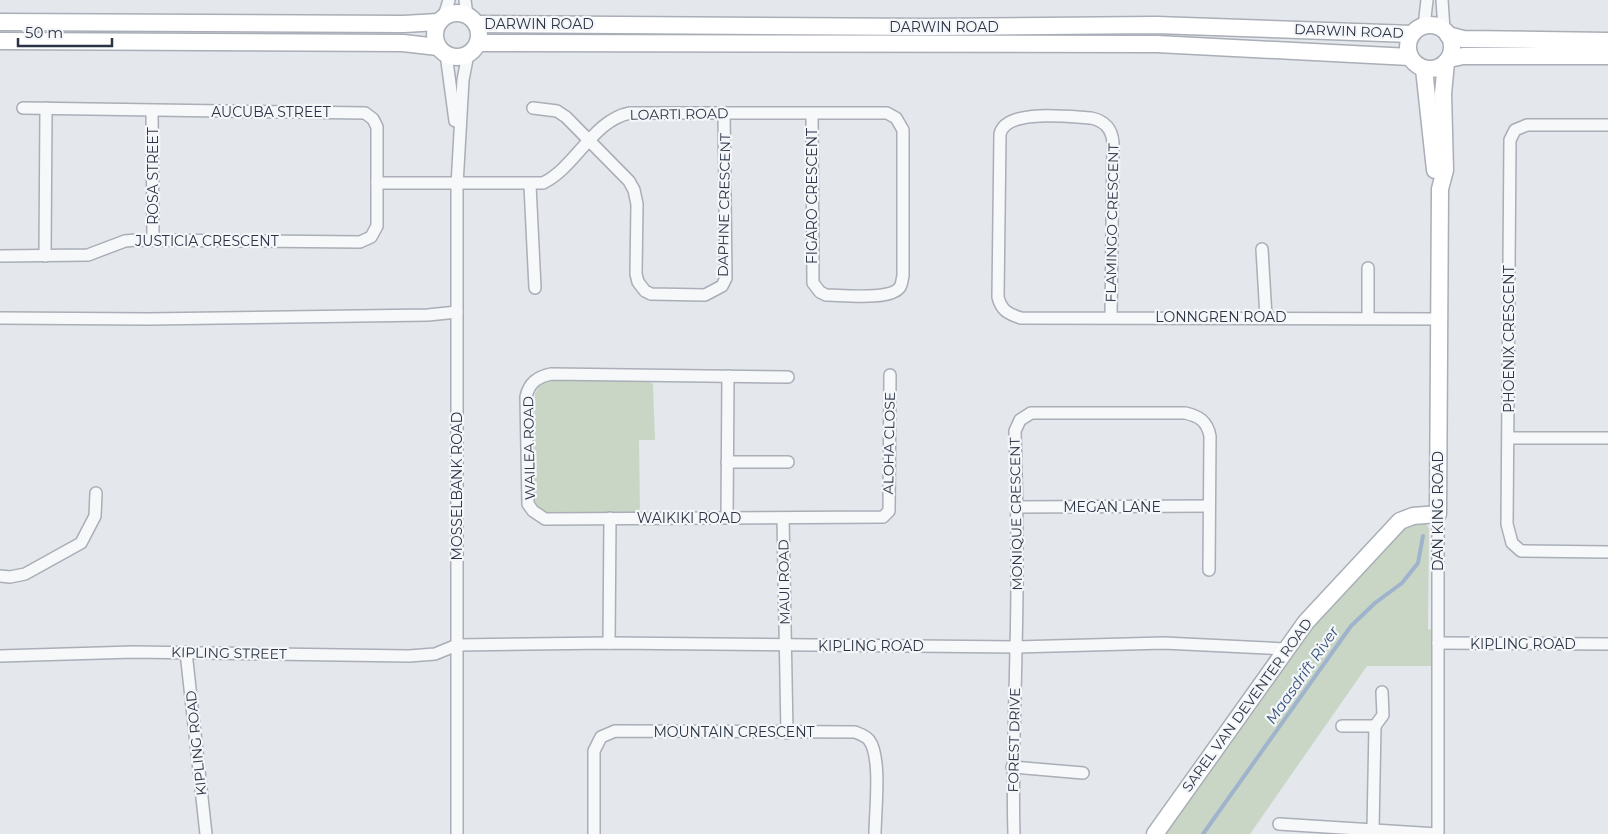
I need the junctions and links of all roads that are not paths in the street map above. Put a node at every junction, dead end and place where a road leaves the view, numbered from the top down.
1 (449, 0) edge
2 (1427, 0) edge
3 (1442, 0) edge
4 (469, 13) edge
5 (441, 19) junction
6 (0, 22) edge
7 (1418, 30) junction
8 (1446, 32) junction
9 (0, 41) edge
10 (1608, 41) edge
11 (473, 49) junction
12 (442, 51) junction
13 (1608, 56) edge
14 (1410, 57) junction
15 (1447, 60) junction
16 (1424, 69) junction
17 (23, 108) dead end
18 (46, 108) junction
19 (533, 108) dead end
20 (152, 112) junction
21 (724, 113) junction
22 (812, 114) junction
23 (896, 118) joint
24 (1608, 125) edge
25 (458, 137) junction
26 (590, 141) junction
27 (377, 184) junction
28 (456, 185) junction
29 (530, 185) junction
30 (1440, 189) junction
31 (153, 240) junction
32 (1262, 249) dead end
33 (0, 256) edge
34 (46, 256) junction
35 (1368, 268) dead end
36 (535, 288) dead end
37 (1005, 311) joint
38 (457, 312) junction
39 (1266, 317) junction
40 (0, 318) edge
41 (1111, 318) junction
42 (1368, 318) junction
43 (1438, 319) junction
44 (890, 374) dead end
45 (728, 376) junction
46 (788, 377) dead end
47 (1509, 438) junction
48 (1608, 438) edge
49 (727, 462) junction
50 (788, 462) dead end
51 (96, 493) dead end
52 (1208, 506) junction
53 (1017, 507) junction
54 (889, 511) joint
55 (1438, 514) junction
56 (727, 517) junction
57 (610, 518) junction
58 (783, 518) junction
59 (1608, 552) edge
60 (1210, 570) dead end
61 (0, 576) edge
62 (609, 643) junction
63 (1438, 643) junction
64 (1608, 644) edge
65 (457, 645) junction
66 (786, 646) junction
67 (1016, 647) junction
68 (1285, 649) junction
69 (186, 652) junction
70 (0, 656) edge
71 (1382, 692) dead end
72 (1342, 726) dead end
73 (1375, 726) junction
74 (787, 733) junction
75 (1012, 767) junction
76 (1083, 773) dead end
77 (1279, 824) dead end
78 (1373, 830) junction
79 (206, 834) edge
80 (456, 834) edge
81 (594, 834) edge
82 (875, 834) edge
83 (1014, 834) edge
84 (1155, 834) edge
85 (1438, 834) edge

1 - 5 street
2 - 7 street
3 - 8 street
4 - 5 street
4 - 7 street, DARWIN ROAD
4 - 11 street
5 - 6 street
5 - 12 street
7 - 8 street
7 - 14 street
8 - 10 street
8 - 15 street
9 - 12 street
11 - 12 street
11 - 14 street, DARWIN ROAD
11 - 25 street, MOSSELBANK ROAD
12 - 25 street, MOSSELBANK ROAD
13 - 15 street
14 - 16 street
15 - 16 street
15 - 30 street, DAN KING ROAD
16 - 30 street, DAN KING ROAD
17 - 18 street, AUCUBA STREET
18 - 20 street, AUCUBA STREET
18 - 34 street
19 - 26 street, DAPHNE CRESCENT
20 - 27 street, AUCUBA STREET
20 - 31 street, ROSA STREET
21 - 22 street, LOARTI ROAD
21 - 26 street, LOARTI ROAD
21 - 26 street, DAPHNE CRESCENT
22 - 23 street, LOARTI ROAD
22 - 23 street, FIGARO CRESCENT
24 - 47 street, PHOENIX CRESCENT
25 - 28 street, MOSSELBANK ROAD
26 - 29 street, LOARTI ROAD
27 - 28 street
27 - 31 street, JUSTICIA CRESCENT
28 - 29 street, LOARTI ROAD
28 - 38 street, MOSSELBANK ROAD
29 - 36 street
30 - 43 street, DAN KING ROAD
31 - 34 street, JUSTICIA CRESCENT
32 - 39 street
33 - 34 street, JUSTICIA CRESCENT
35 - 42 street
37 - 41 street, LONNGREN ROAD
37 - 41 street, FLAMINGO CRESCENT
38 - 40 street
38 - 65 street, MOSSELBANK ROAD
39 - 41 street, LONNGREN ROAD
39 - 42 street, LONNGREN ROAD
42 - 43 street, LONNGREN ROAD
43 - 55 street, DAN KING ROAD
44 - 54 street, ALOHA CLOSE
45 - 46 street, WAILEA ROAD
45 - 49 street
45 - 57 street, WAILEA ROAD
47 - 48 street
47 - 59 street, PHOENIX CRESCENT
49 - 50 street
49 - 56 street
51 - 61 street
52 - 53 street, MEGAN LANE
52 - 53 street, MONIQUE CRESCENT
52 - 60 street, MONIQUE CRESCENT
53 - 67 street, MONIQUE CRESCENT
54 - 58 street, WAIKIKI ROAD
55 - 63 street, DAN KING ROAD
55 - 68 street, SAREL VAN DEVENTER ROAD
56 - 57 street, WAIKIKI ROAD
56 - 58 street, WAIKIKI ROAD
57 - 62 street
58 - 66 street, MAUI ROAD
62 - 65 street, KIPLING ROAD
62 - 66 street, KIPLING ROAD
63 - 64 street, KIPLING ROAD
63 - 85 street, DAN KING ROAD
65 - 69 street, KIPLING STREET
65 - 80 street, MOSSELBANK ROAD
66 - 67 street, KIPLING ROAD
66 - 74 street, MAUI ROAD
67 - 68 street, KIPLING ROAD
67 - 75 street, FOREST DRIVE
68 - 84 street, SAREL VAN DEVENTER ROAD
69 - 70 street, KIPLING STREET
69 - 79 street, KIPLING ROAD
71 - 73 street
72 - 73 street
73 - 78 street
74 - 81 street, MOUNTAIN CRESCENT
74 - 82 street, MOUNTAIN CRESCENT
75 - 76 street
75 - 83 street, FOREST DRIVE
77 - 78 street
78 - 85 street

